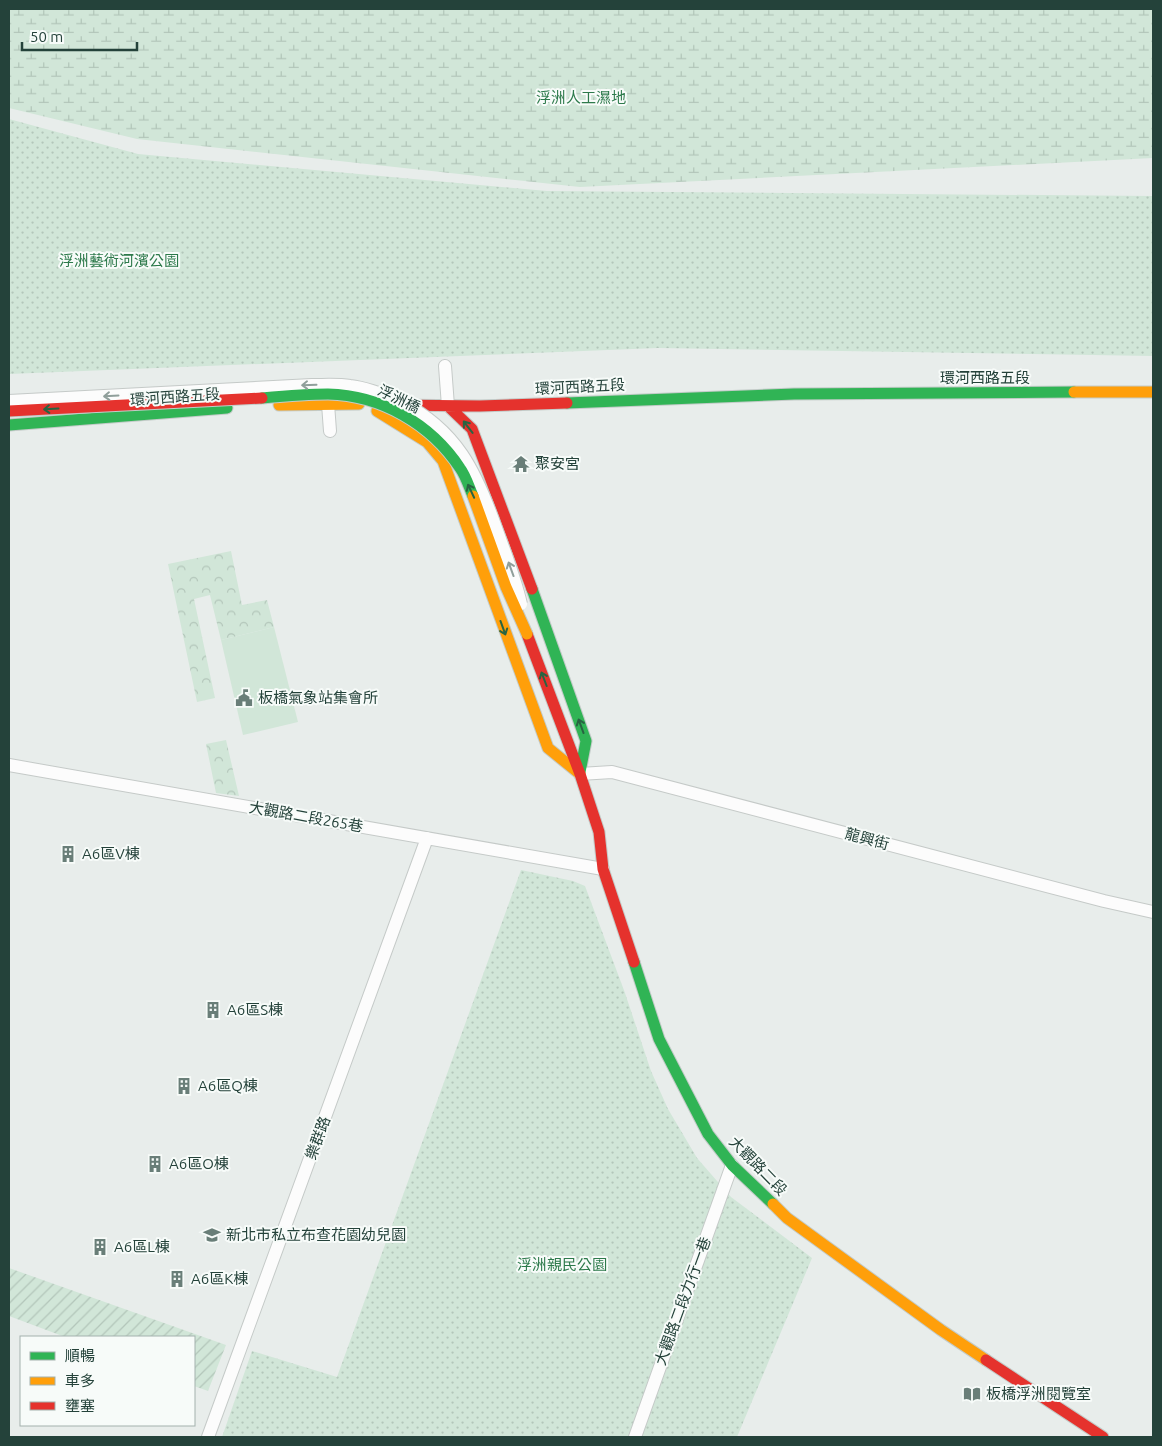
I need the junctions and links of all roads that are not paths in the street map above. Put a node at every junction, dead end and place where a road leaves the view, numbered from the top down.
1 (445, 366) dead end
2 (1153, 392) edge
3 (9, 402) edge
4 (328, 404) junction
5 (364, 404) junction
6 (448, 406) junction
7 (9, 412) edge
8 (9, 425) edge
9 (330, 431) dead end
10 (443, 461) junction
11 (527, 634) junction
12 (9, 765) edge
13 (580, 774) junction
14 (427, 838) junction
15 (603, 869) junction
16 (1153, 912) edge
17 (732, 1164) junction
18 (208, 1437) edge
19 (634, 1437) edge
20 (1103, 1437) edge

1 - 6 street
2 - 6 main road, 環河西路五段
11 -> 3 street, bridge
4 - 5 main road, 環河西路五段
4 - 8 main road, 環河西路五段
4 - 9 street
5 - 6 main road, 環河西路五段
5 - 10 main road
6 - 10 main road
13 -> 6 main road
11 -> 7 main road, 浮洲橋, bridge
10 -> 13 main road
13 -> 11 main road, 浮洲橋
12 - 14 street, 大觀路二段265巷
13 - 15 main road, 大觀路二段
13 - 16 street, 龍興街
14 - 15 street, 大觀路二段265巷
14 - 18 street, 樂群路
15 - 17 main road, 大觀路二段
17 - 19 street, 大觀路二段力行一巷
17 - 20 main road, 大觀路二段

